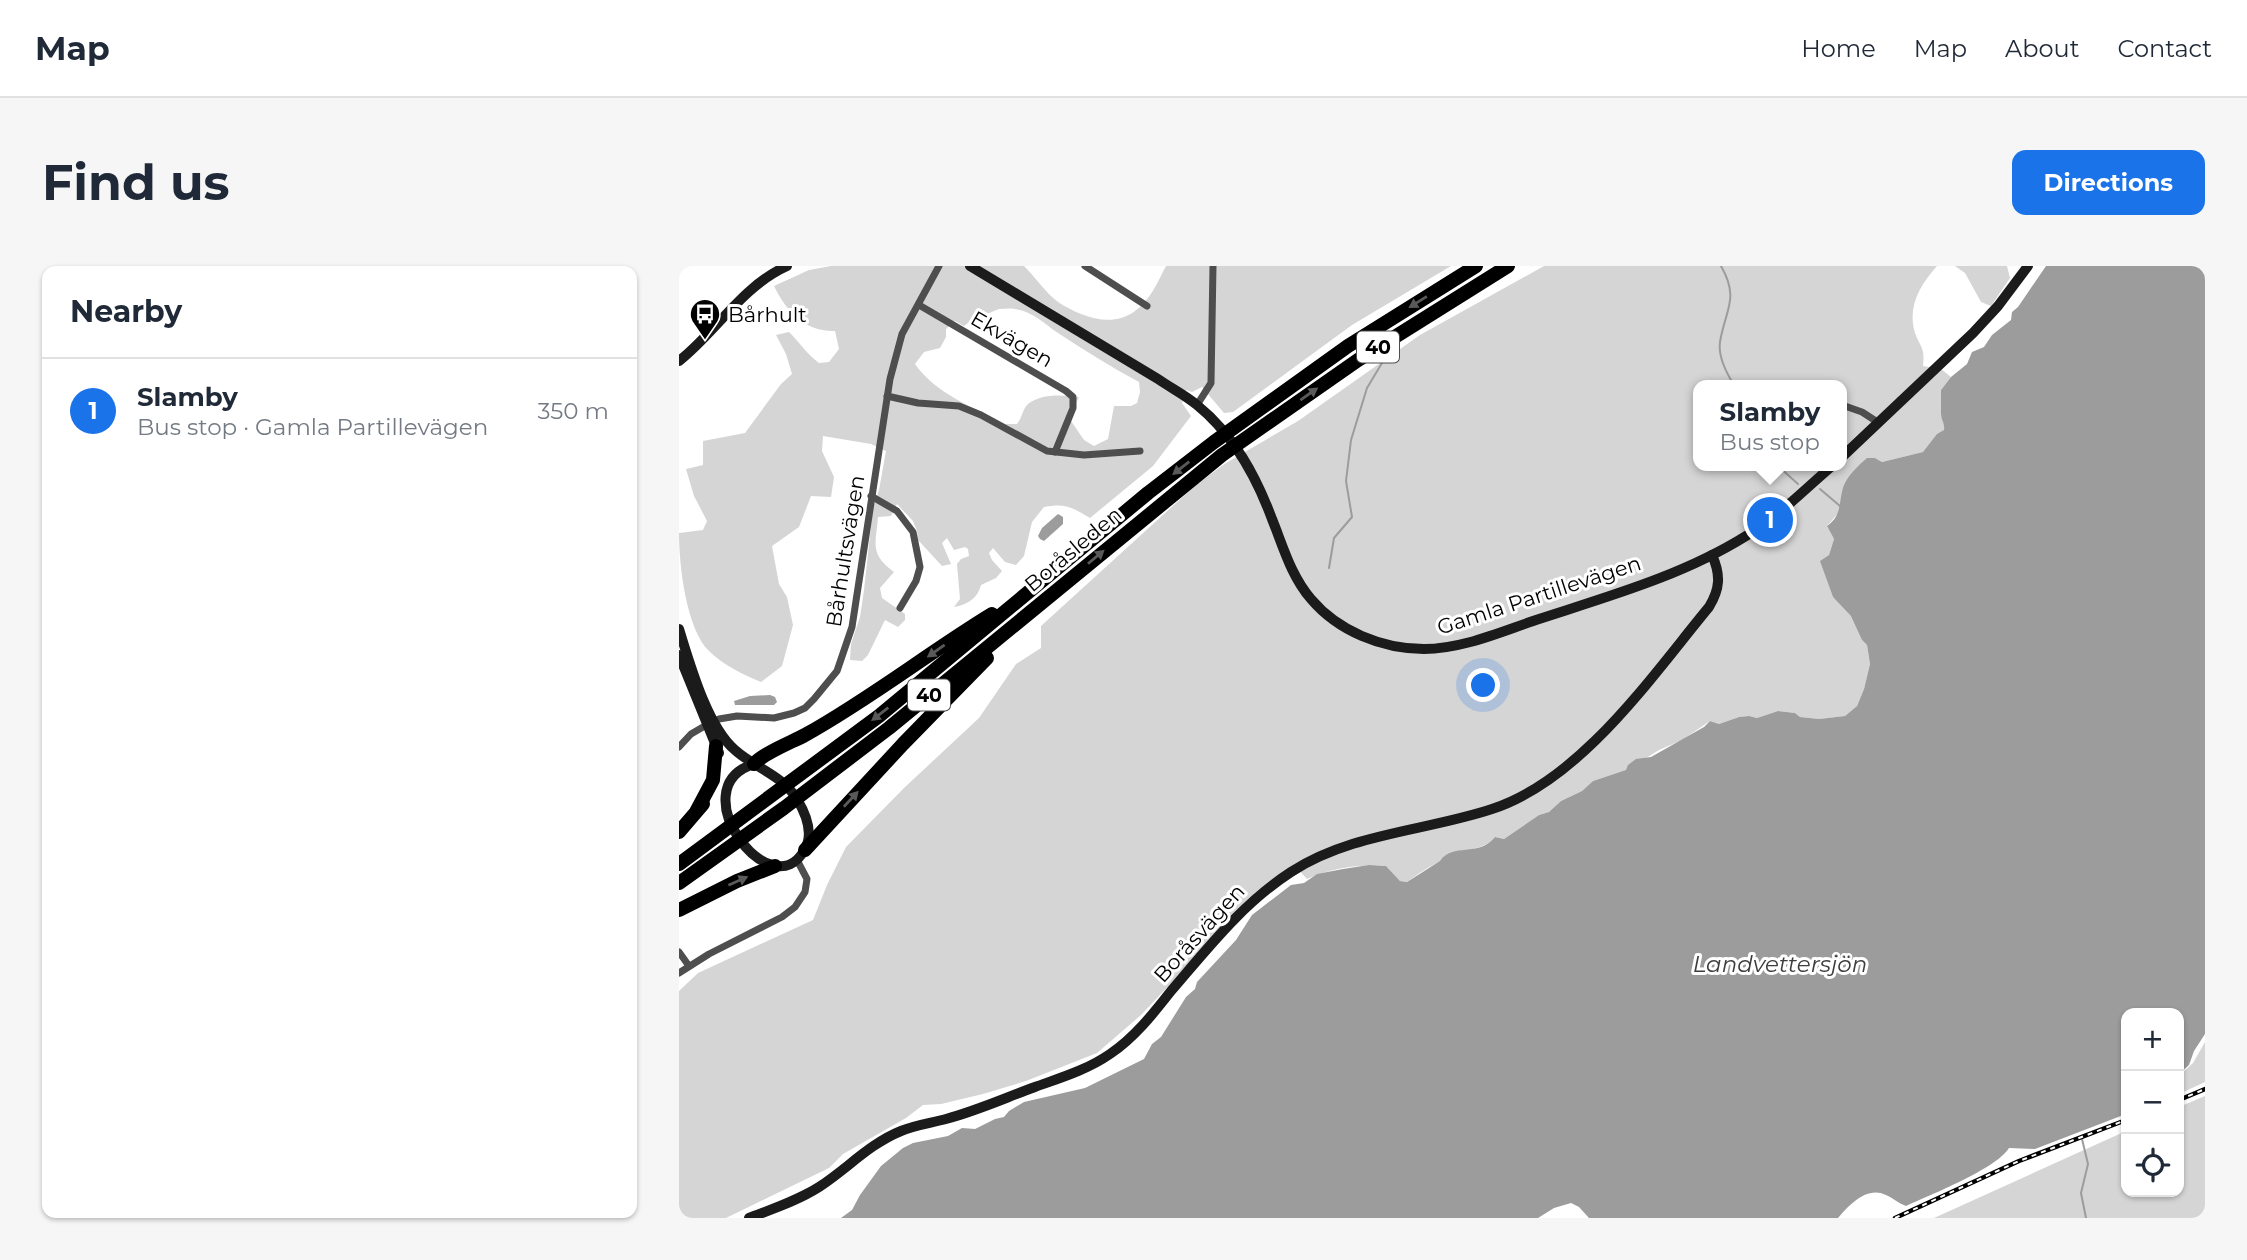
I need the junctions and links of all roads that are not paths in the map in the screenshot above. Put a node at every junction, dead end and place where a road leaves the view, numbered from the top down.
1 (787, 266) edge
2 (939, 266) edge
3 (970, 266) edge
4 (1085, 266) edge
5 (1213, 266) edge
6 (1476, 266) edge
7 (1508, 266) edge
8 (2028, 266) edge
9 (919, 305) junction
10 (1147, 306) dead end
11 (708, 334) junction
12 (679, 361) edge
13 (679, 369) edge
14 (887, 396) junction
15 (1198, 405) junction
16 (1847, 407) edge
17 (1879, 423) junction
18 (1140, 452) dead end
19 (1847, 452) edge
20 (1055, 453) junction
21 (1826, 471) edge
22 (871, 496) junction
23 (1712, 555) junction
24 (1035, 587) junction
25 (1044, 601) junction
26 (900, 608) dead end
27 (679, 629) edge
28 (679, 655) edge
29 (719, 719) dead end
30 (703, 727) dead end
31 (716, 746) junction
32 (679, 747) edge
33 (760, 767) junction
34 (719, 788) junction
35 (697, 810) junction
36 (679, 832) edge
37 (801, 855) junction
38 (679, 864) edge
39 (775, 866) junction
40 (679, 883) edge
41 (679, 910) edge
42 (679, 952) edge
43 (689, 966) junction
44 (679, 973) edge
45 (749, 1218) edge

1 - 11 street
2 - 9 street
3 - 15 street, Gamla Partillevägen
4 - 10 street
5 - 15 street
6 -> 24 highway, Boråsleden / 40
25 -> 7 highway, Boråsleden / 40
8 - 17 street
9 - 14 street, Bårhultsvägen
9 - 20 street, Ekvägen
11 - 12 street
11 - 13 street
14 - 20 street
14 - 22 street, Bårhultsvägen
15 - 23 street, Gamla Partillevägen
16 - 17 street
17 - 19 street
18 - 20 street
21 - 23 street, Gamla Partillevägen
22 - 26 street
22 - 29 street, Bårhultsvägen
23 - 45 street, Boråsvägen
24 -> 33 highway
24 -> 38 highway, Boråsleden / 40
37 -> 25 highway
25 - 40 highway, Boråsleden / 40
27 - 33 street
28 - 31 street
30 - 32 street
31 - 34 street
31 - 35 highway
33 - 34 street
33 - 37 street
34 - 35 highway
34 - 39 street
35 - 36 highway
37 - 39 street
37 - 43 street
41 -> 39 highway
42 - 43 street
43 - 44 street

